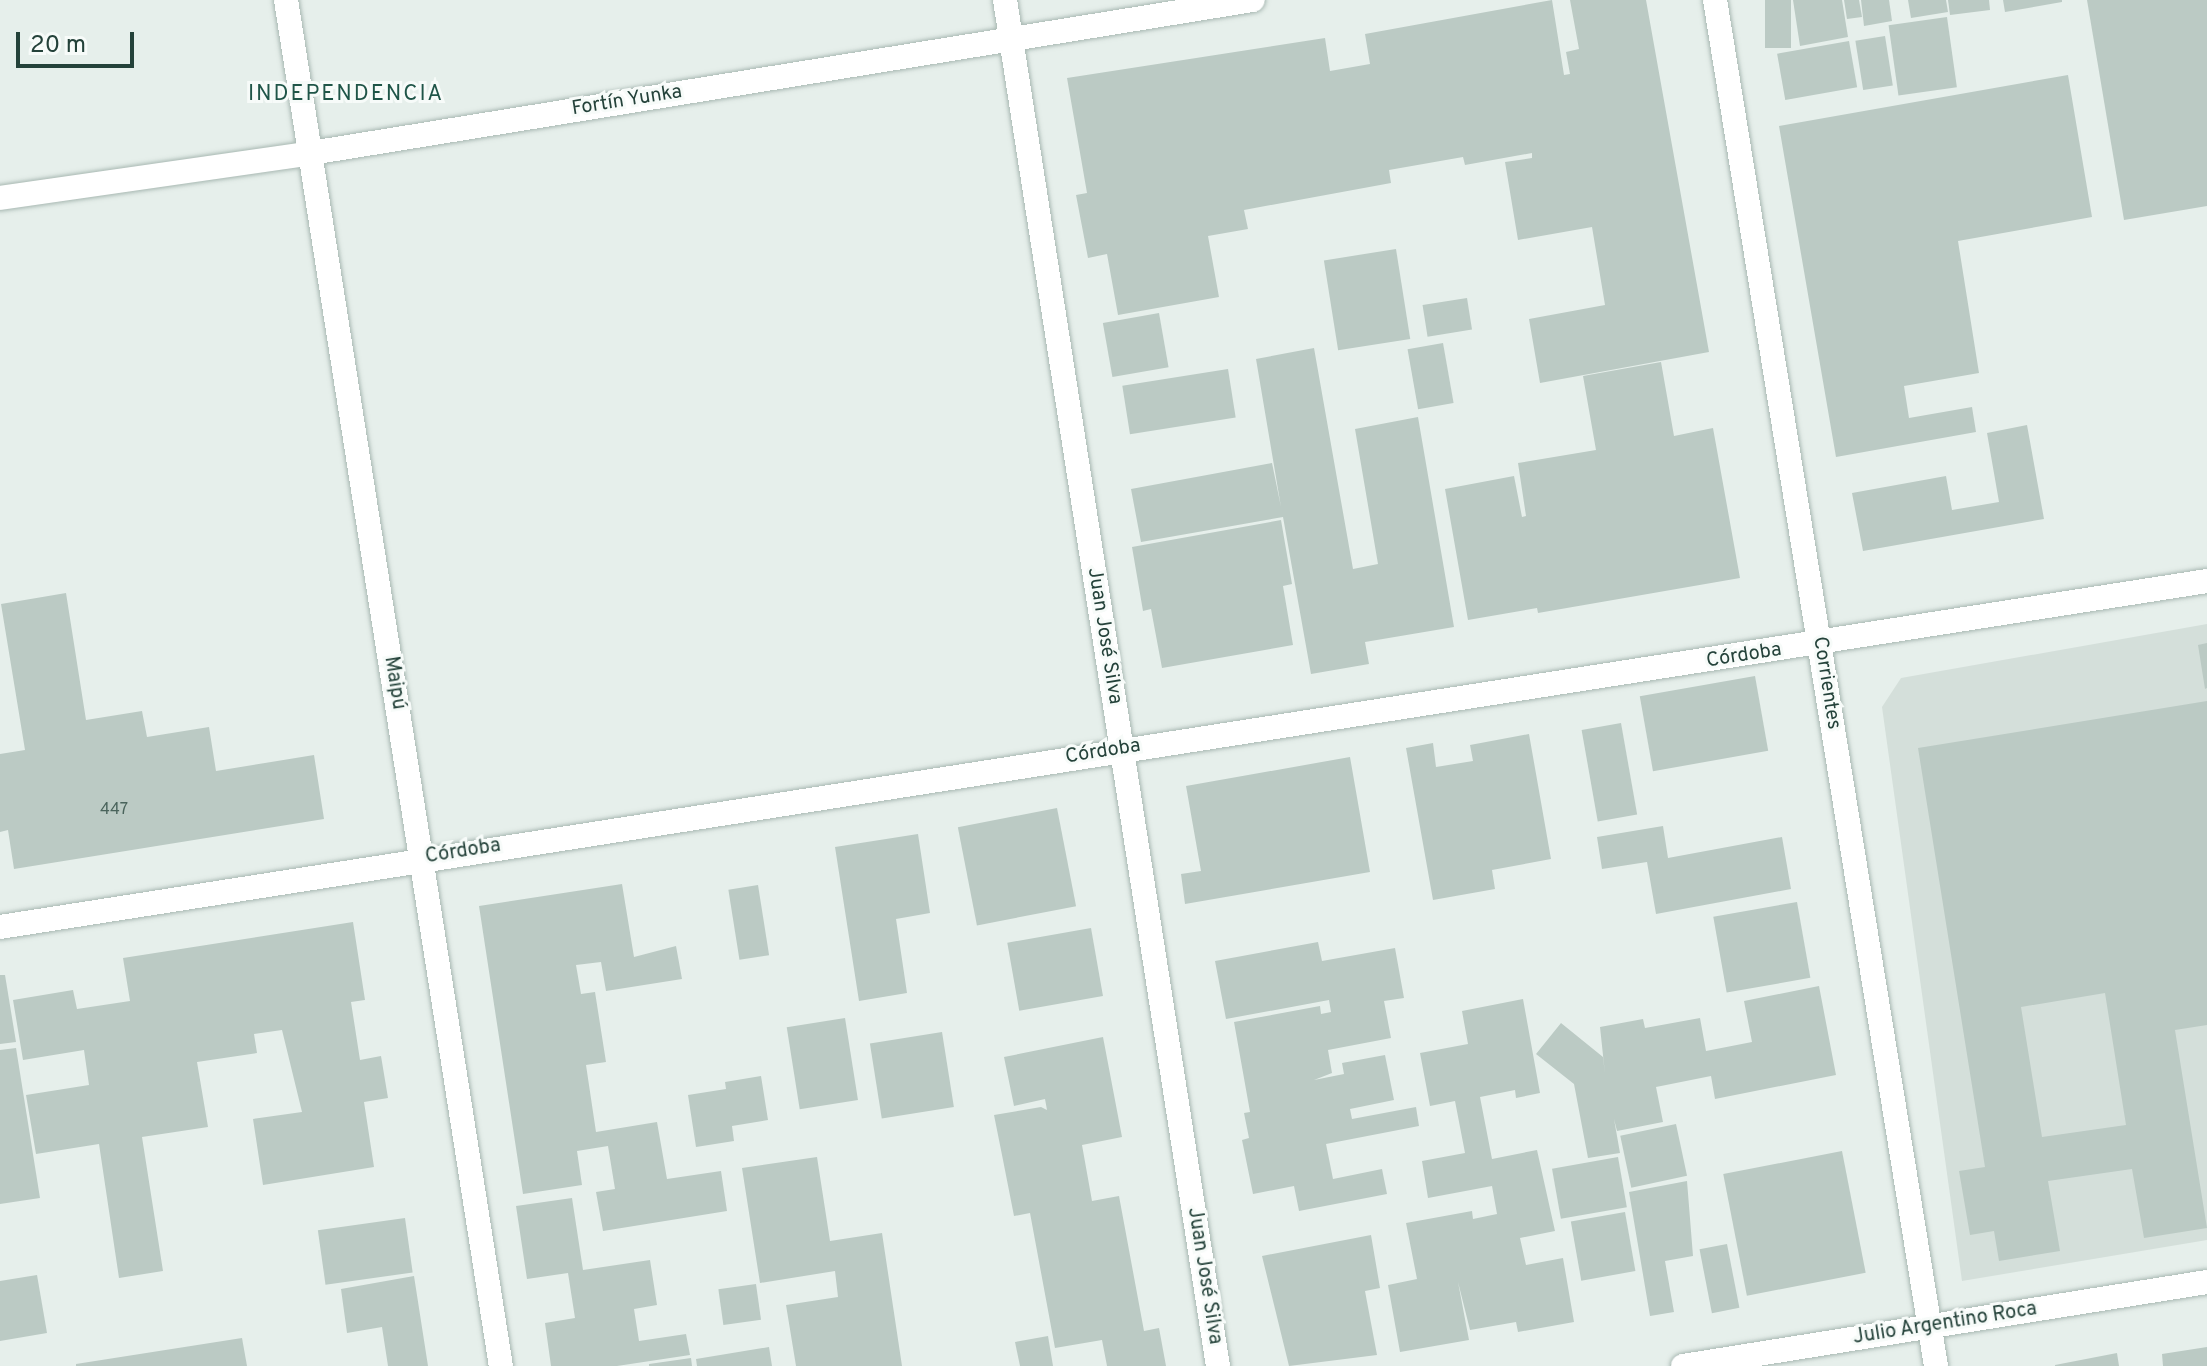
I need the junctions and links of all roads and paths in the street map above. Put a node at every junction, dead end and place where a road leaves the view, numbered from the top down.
1 (286, 0) edge
2 (1005, 0) edge
3 (1253, 0) edge
4 (1715, 0) edge
5 (1011, 37) junction
6 (311, 153) junction
7 (0, 198) edge
8 (2207, 581) edge
9 (1820, 644) junction
10 (1122, 749) junction
11 (422, 859) junction
12 (0, 927) edge
13 (2207, 1282) edge
14 (1930, 1327) junction
15 (501, 1366) edge
16 (1218, 1366) edge
17 (1683, 1366) edge
18 (1936, 1366) edge

1 - 6 street, Maipú
2 - 5 street, Juan José Silva
3 - 5 street, Fortín Yunka
4 - 9 street, Corrientes
5 - 6 street, Fortín Yunka
5 - 10 street, Juan José Silva
6 - 7 street, Fortín Yunka
6 - 11 street, Maipú
8 - 9 street, Córdoba
9 - 10 street, Córdoba
9 - 14 street, Corrientes
10 - 11 street, Córdoba
10 - 16 street, Juan José Silva
11 - 12 street, Córdoba
11 - 15 street, Maipú
13 - 14 street, Julio Argentino Roca
14 - 17 street, Julio Argentino Roca
14 - 18 street, Corrientes

